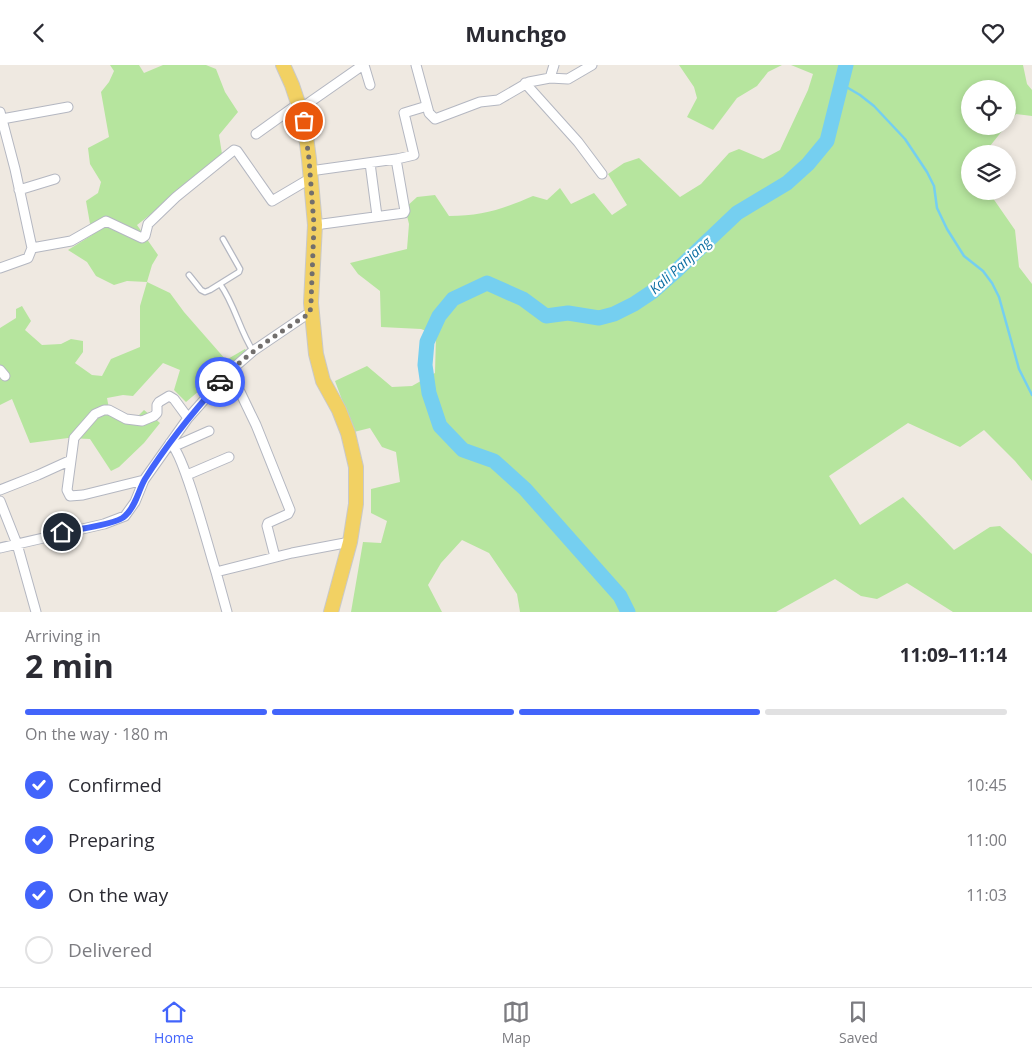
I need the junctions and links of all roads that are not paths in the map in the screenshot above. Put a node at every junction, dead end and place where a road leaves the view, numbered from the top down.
1 (283, 65) edge
2 (364, 65) edge
3 (416, 65) edge
4 (554, 65) edge
5 (592, 65) edge
6 (550, 78) junction
7 (524, 83) junction
8 (370, 85) dead end
9 (427, 106) junction
10 (68, 107) dead end
11 (299, 107) junction
12 (1, 116) edge
13 (256, 134) dead end
14 (10, 148) junction
15 (0, 151) edge
16 (397, 159) junction
17 (370, 163) junction
18 (602, 174) dead end
19 (310, 175) junction
20 (55, 179) dead end
21 (19, 190) junction
22 (377, 216) junction
23 (314, 225) junction
24 (223, 239) dead end
25 (32, 248) junction
26 (0, 268) edge
27 (189, 275) dead end
28 (220, 285) junction
29 (311, 303) junction
30 (253, 351) junction
31 (230, 371) junction
32 (188, 418) junction
33 (210, 431) dead end
34 (172, 445) junction
35 (229, 457) dead end
36 (71, 460) junction
37 (187, 475) junction
38 (144, 480) junction
39 (0, 489) edge
40 (0, 501) edge
41 (350, 542) junction
42 (17, 544) junction
43 (0, 548) edge
44 (275, 557) junction
45 (216, 573) junction
46 (36, 610) edge
47 (26, 612) edge
48 (227, 612) edge
49 (331, 612) edge

1 - 11 main road
2 - 8 street
2 - 11 street
3 - 9 street
4 - 6 street
5 - 6 street
6 - 7 street
7 - 9 street
7 - 18 street
9 - 16 street
10 - 12 street
11 - 13 street
11 - 19 main road
12 - 14 street
14 - 15 street
14 - 21 street
16 - 17 street
16 - 22 street
17 - 19 street
17 - 22 street
19 - 23 main road
19 - 25 street
20 - 21 street
21 - 25 street
22 - 23 street
23 - 29 main road
24 - 28 lane
25 - 26 street
27 - 28 lane
28 - 30 lane
29 - 30 street
29 - 41 main road
30 - 31 street
31 - 32 street
31 - 44 street
32 - 34 street
32 - 36 street
33 - 34 street
34 - 37 street
34 - 38 street
35 - 37 street
36 - 38 street
36 - 39 street
37 - 45 street
38 - 42 street
40 - 42 street
41 - 44 street
41 - 49 main road
42 - 43 street
42 - 46 street
44 - 45 street
45 - 48 street
46 - 47 street

